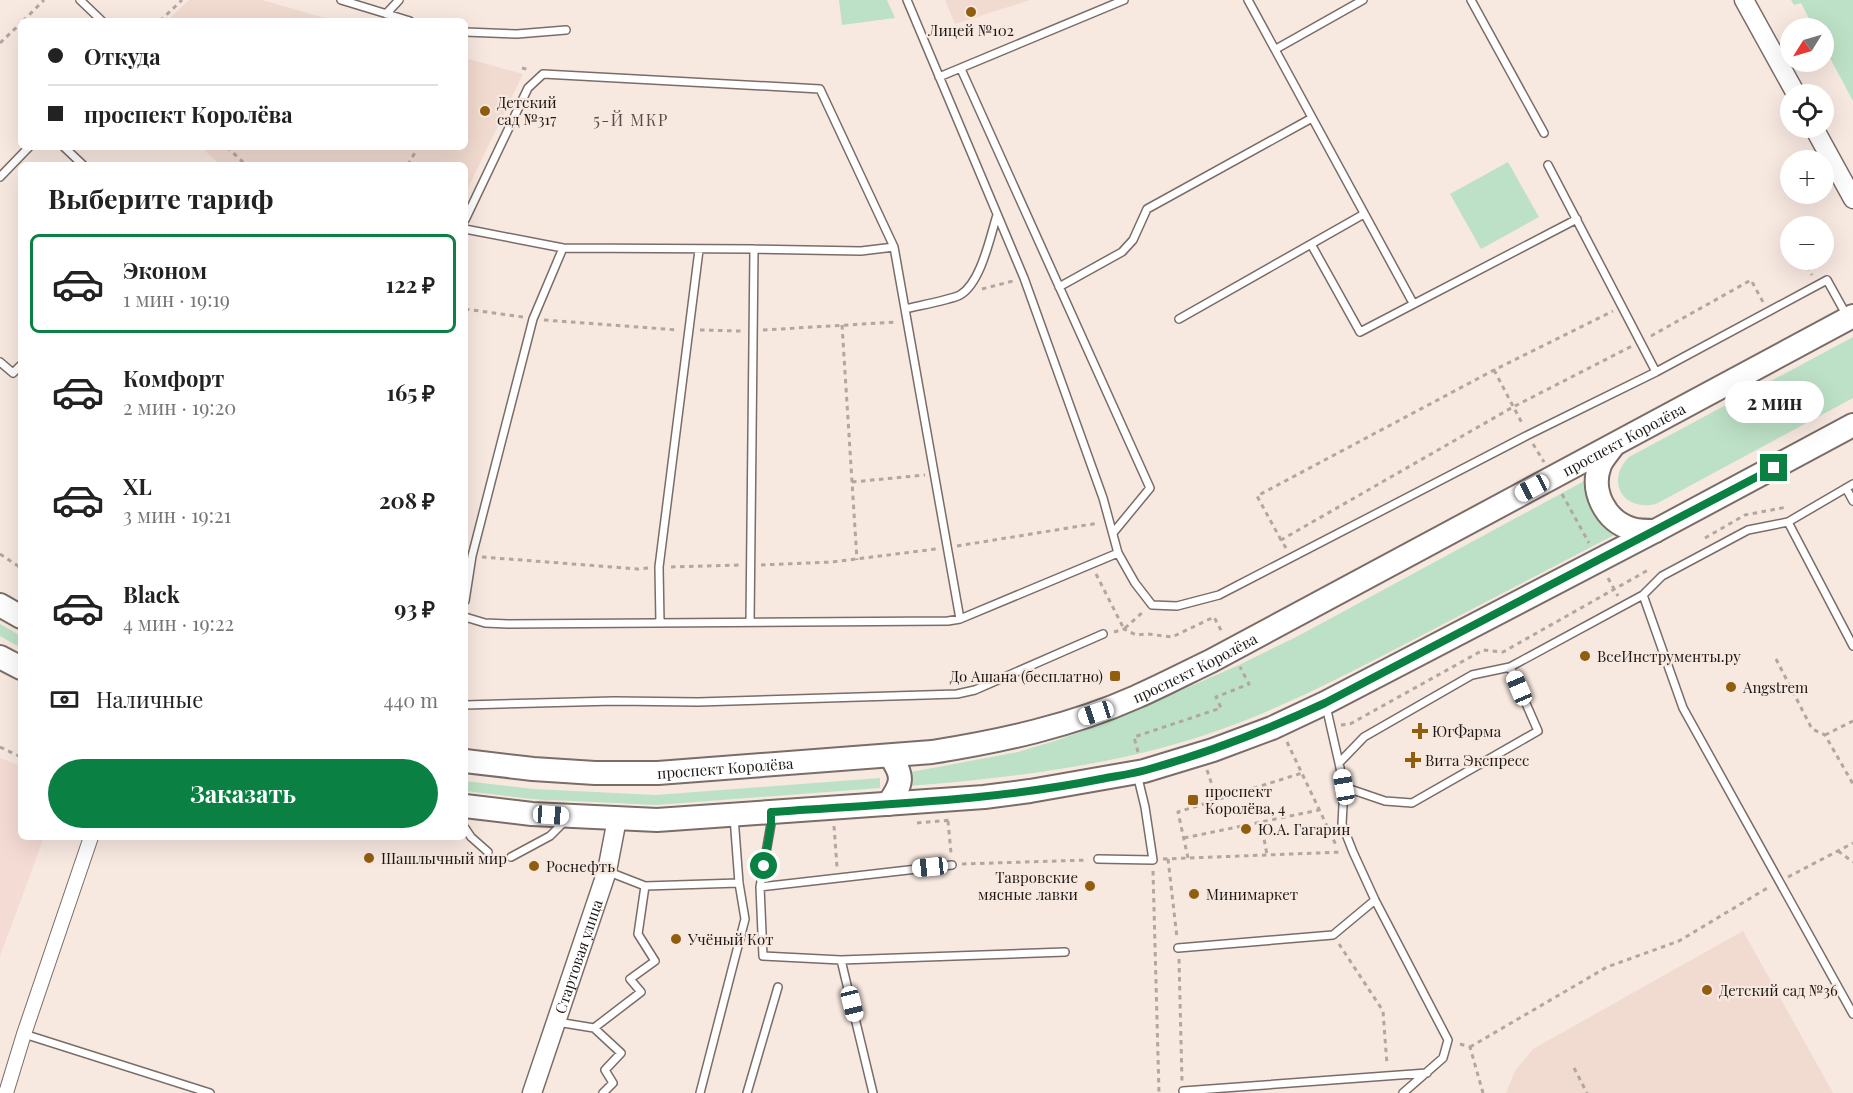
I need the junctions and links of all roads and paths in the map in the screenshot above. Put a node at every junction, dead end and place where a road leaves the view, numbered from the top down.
1 (44, 0) edge
2 (80, 0) edge
3 (182, 0) edge
4 (341, 0) edge
5 (399, 0) edge
6 (907, 0) edge
7 (1124, 0) edge
8 (1248, 0) edge
9 (1363, 0) edge
10 (1471, 0) edge
11 (1744, 0) edge
12 (386, 14) junction
13 (26, 18) edge
14 (99, 18) edge
15 (163, 18) edge
16 (400, 18) edge
17 (18, 26) edge
18 (566, 30) dead end
19 (468, 32) edge
20 (0, 43) edge
21 (1276, 49) junction
22 (961, 69) junction
23 (939, 77) junction
24 (1790, 84) edge
25 (1312, 118) junction
26 (1544, 134) dead end
27 (1819, 138) edge
28 (26, 150) edge
29 (67, 150) edge
30 (230, 150) edge
31 (80, 162) edge
32 (243, 162) edge
33 (1548, 165) dead end
34 (0, 177) edge
35 (1853, 199) edge
36 (468, 214) edge
37 (1364, 214) junction
38 (998, 215) junction
39 (1577, 219) junction
40 (468, 230) edge
41 (1311, 244) junction
42 (894, 247) junction
43 (563, 248) junction
44 (754, 249) junction
45 (699, 250) junction
46 (1024, 278) junction
47 (1059, 287) junction
48 (960, 295) junction
49 (1413, 303) junction
50 (1622, 306) junction
51 (905, 309) junction
52 (1768, 312) junction
53 (1851, 317) edge
54 (1179, 319) dead end
55 (842, 325) dead end
56 (1641, 342) junction
57 (0, 362) edge
58 (18, 368) edge
59 (1494, 370) junction
60 (1656, 372) junction
61 (1513, 407) junction
62 (1853, 425) edge
63 (1528, 435) junction
64 (1614, 444) junction
65 (934, 475) junction
66 (1553, 477) junction
67 (852, 482) junction
68 (1849, 486) edge
69 (1853, 501) edge
70 (1795, 502) dead end
71 (1110, 521) junction
72 (1788, 522) junction
73 (1655, 531) junction
74 (1113, 533) junction
75 (1705, 538) dead end
76 (1281, 540) junction
77 (947, 548) junction
78 (0, 554) edge
79 (1118, 554) junction
80 (472, 556) junction
81 (1291, 558) junction
82 (857, 560) junction
83 (1599, 561) junction
84 (751, 565) junction
85 (1091, 565) junction
86 (18, 566) edge
87 (658, 567) junction
88 (1655, 567) dead end
89 (468, 582) edge
90 (1614, 590) junction
91 (1643, 595) junction
92 (0, 605) edge
93 (1152, 605) junction
94 (1623, 605) junction
95 (18, 615) edge
96 (468, 618) edge
97 (960, 619) junction
98 (750, 622) junction
99 (660, 623) junction
100 (1103, 634) dead end
101 (1853, 646) edge
102 (0, 657) edge
103 (1776, 659) dead end
104 (18, 666) edge
105 (1510, 667) junction
106 (1325, 703) junction
107 (468, 705) edge
108 (1853, 721) edge
109 (1330, 725) junction
110 (1825, 735) junction
111 (1286, 741) dead end
112 (0, 747) edge
113 (18, 756) edge
114 (890, 756) junction
115 (468, 761) edge
116 (1339, 763) junction
117 (1207, 769) dead end
118 (1137, 772) junction
119 (1302, 773) junction
120 (1853, 784) edge
121 (1344, 787) junction
122 (1217, 800) junction
123 (888, 804) junction
124 (468, 806) edge
125 (1319, 810) junction
126 (771, 812) junction
127 (734, 814) junction
128 (570, 817) junction
129 (617, 819) junction
130 (948, 821) dead end
131 (1261, 822) junction
132 (834, 826) dead end
133 (468, 832) edge
134 (1184, 838) junction
135 (90, 840) edge
136 (1853, 843) edge
137 (1838, 851) junction
138 (488, 852) dead end
139 (1339, 852) junction
140 (1353, 852) junction
141 (1267, 855) junction
142 (511, 857) dead end
143 (1188, 858) junction
144 (1098, 859) joint
145 (1168, 859) junction
146 (1153, 860) junction
147 (1853, 862) edge
148 (952, 865) junction
149 (607, 871) junction
150 (838, 878) junction
151 (1779, 881) junction
152 (740, 883) junction
153 (645, 886) junction
154 (760, 887) junction
155 (1375, 900) junction
156 (1333, 935) junction
157 (1178, 948) junction
158 (1065, 952) dead end
159 (841, 960) junction
160 (778, 987) dead end
161 (1853, 1014) edge
162 (557, 1022) junction
163 (594, 1028) junction
164 (24, 1034) junction
165 (1448, 1040) junction
166 (1470, 1047) junction
167 (1574, 1068) dead end
168 (1427, 1073) junction
169 (1388, 1077) junction
170 (1183, 1091) joint
171 (6, 1093) edge
172 (210, 1093) edge
173 (532, 1093) edge
174 (603, 1093) edge
175 (700, 1093) edge
176 (747, 1093) edge
177 (873, 1093) edge
178 (1159, 1093) edge
179 (1403, 1093) edge
180 (1483, 1093) edge
181 (1587, 1093) edge

1 - 13 path
2 - 14 lane
3 - 15 path
4 - 12 lane
5 - 12 lane
6 - 23 lane
7 - 22 lane
8 - 21 lane
9 - 21 lane
10 - 26 lane
11 - 24 street
12 - 16 lane
17 - 20 path
18 - 19 lane
21 - 25 lane
22 - 23 lane
22 - 47 lane
23 - 38 lane
25 - 37 lane
25 - 47 lane
27 - 35 street
28 - 34 lane
29 - 31 lane
30 - 32 path
33 - 39 lane
36 - 42 lane
37 - 41 lane
37 - 49 lane
38 - 46 lane
38 - 48 lane
39 - 49 lane
39 - 50 lane
40 - 43 lane
41 - 49 lane
41 - 54 lane
42 - 44 lane
42 - 51 lane
43 - 45 lane
43 - 80 lane
44 - 45 lane
44 - 84 lane
45 - 87 lane
46 - 48 path
46 - 71 lane
47 - 74 lane
48 - 51 lane
50 - 56 lane
50 - 59 path
51 - 65 lane
52 - 53 lane
52 - 56 path
52 - 60 lane
53 - 64 main road, проспект Королёва
55 - 67 path
56 - 60 lane
56 - 61 path
57 - 58 lane
59 - 61 path
59 - 76 path
60 - 63 lane
61 - 63 path
61 - 76 path
62 - 73 main road
63 - 66 path
63 - 81 lane
64 - 66 main road, проспект Королёва
64 - 73 main road
65 - 67 path
65 - 77 lane
66 - 83 path
66 - 114 main road, проспект Королёва
67 - 82 path
68 - 69 lane
68 - 72 lane
70 - 75 path
71 - 74 lane
71 - 77 path
72 - 91 lane
72 - 101 lane
73 - 83 main road
74 - 79 lane
76 - 81 path
77 - 82 path
77 - 97 lane
78 - 86 path
79 - 85 lane
79 - 93 lane
80 - 87 path
80 - 89 lane
81 - 93 lane
82 - 84 path
83 - 90 path
83 - 106 main road
84 - 87 path
84 - 98 lane
85 - 93 path
85 - 97 lane
87 - 99 lane
88 - 90 path
90 - 94 path
90 - 109 path
91 - 94 lane
91 - 151 lane
92 - 95 main road
94 - 105 lane
96 - 99 lane
97 - 98 lane
98 - 99 lane
100 - 107 lane
102 - 104 main road
103 - 110 path
105 - 116 lane
105 - 121 lane
106 - 109 lane
106 - 118 main road
108 - 110 path
109 - 116 lane
110 - 120 path
111 - 119 path
112 - 113 path
114 - 115 main road, проспект Королёва
114 - 123 main road
116 - 121 lane
117 - 122 path
118 - 123 main road
118 - 146 lane
119 - 122 path
119 - 125 path
121 - 140 lane
122 - 134 path
123 - 126 main road
124 - 128 main road
125 - 131 path
125 - 139 path
126 - 127 main road
126 - 154 lane
127 - 129 main road
127 - 152 lane
128 - 129 main road
128 - 142 lane
129 - 149 street, Стартовая улица
130 - 148 path
131 - 134 path
131 - 141 path
132 - 150 path
133 - 138 lane
134 - 143 path
135 - 164 street
136 - 137 path
137 - 147 path
137 - 151 path
139 - 140 path
139 - 141 path
140 - 155 lane
141 - 143 path
143 - 145 path
144 - 146 lane
144 - 148 path
145 - 146 path
145 - 157 path
146 - 178 path
148 - 150 lane
149 - 153 lane
149 - 162 street, Стартовая улица
150 - 154 lane
151 - 161 lane
151 - 166 path
152 - 153 lane
152 - 175 lane
153 - 163 lane
154 - 159 lane
155 - 156 lane
155 - 165 lane
156 - 157 lane
156 - 169 path
157 - 170 path
158 - 159 lane
159 - 177 lane
160 - 176 lane
162 - 163 lane
162 - 173 street, Стартовая улица
163 - 174 lane
164 - 171 street
164 - 172 lane
165 - 166 path
165 - 168 lane
166 - 180 path
167 - 181 path
168 - 169 lane
168 - 179 lane
169 - 170 lane

